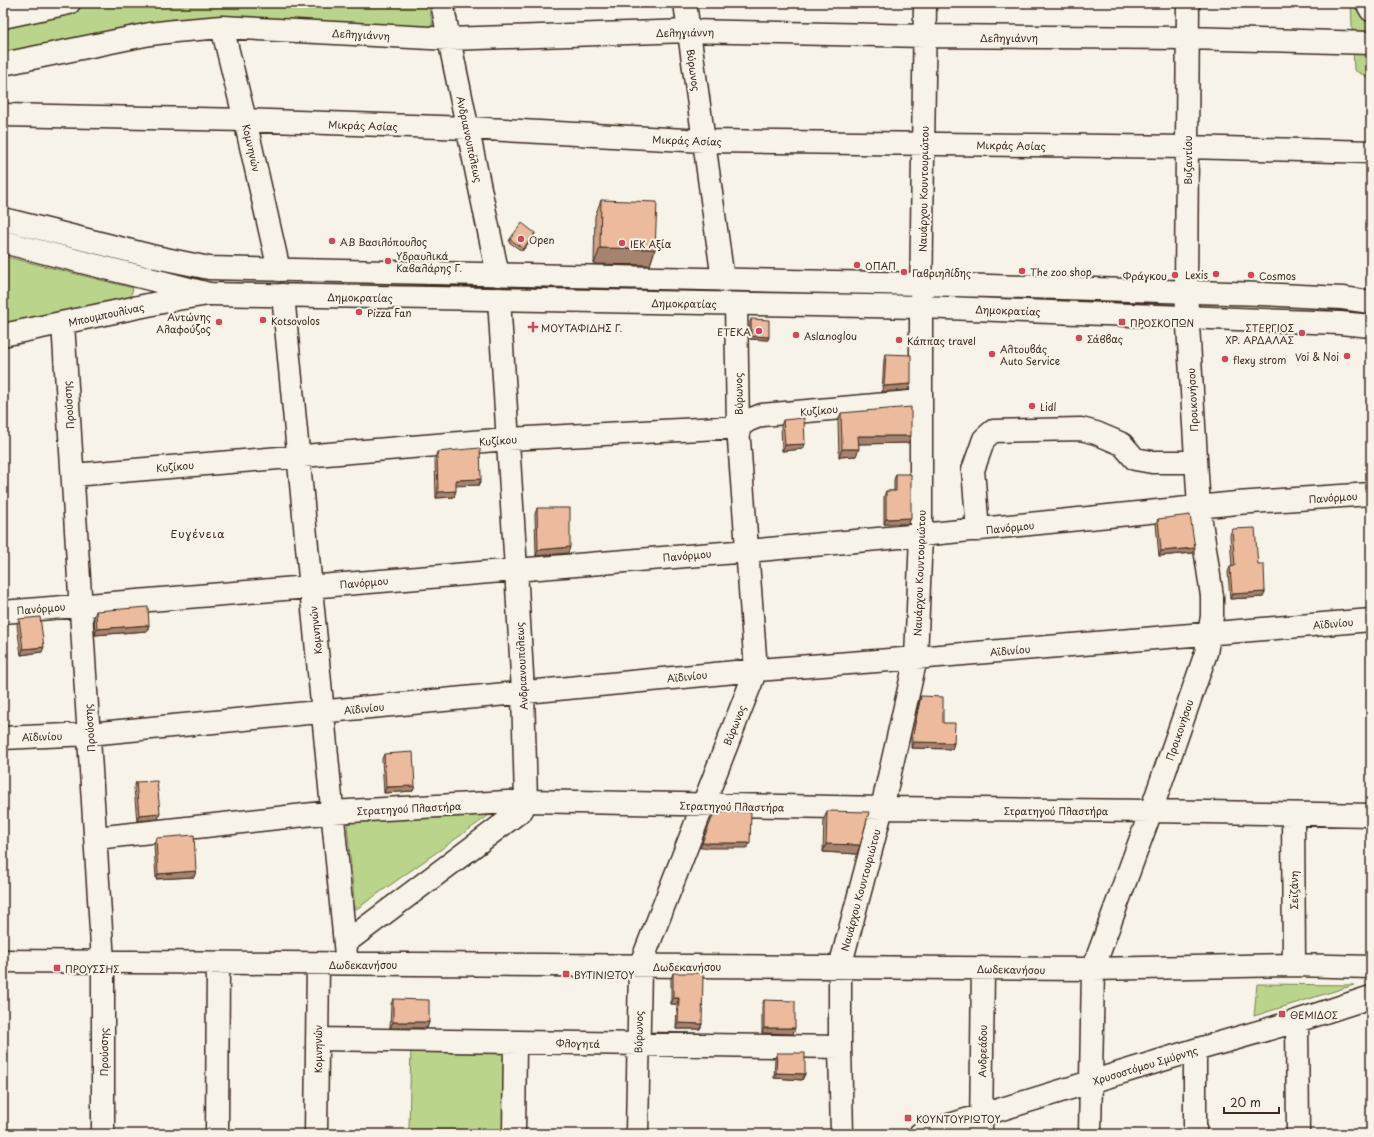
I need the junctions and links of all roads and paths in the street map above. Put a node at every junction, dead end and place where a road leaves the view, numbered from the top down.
1 (69, 3) edge
2 (442, 3) edge
3 (685, 3) edge
4 (925, 3) edge
5 (1188, 3) edge
6 (1367, 3) edge
7 (1371, 10) edge
8 (3, 17) edge
9 (222, 27) junction
10 (688, 31) junction
11 (925, 36) junction
12 (1188, 38) junction
13 (448, 39) junction
14 (1371, 43) edge
15 (3, 64) edge
16 (3, 115) edge
17 (245, 120) junction
18 (468, 128) junction
19 (704, 141) junction
20 (924, 144) junction
21 (1187, 148) junction
22 (1371, 152) edge
23 (3, 219) edge
24 (3, 242) edge
25 (280, 270) junction
26 (498, 275) junction
27 (724, 280) junction
28 (922, 284) junction
29 (1186, 292) junction
30 (209, 294) junction
31 (283, 295) junction
32 (498, 299) junction
33 (1371, 302) edge
34 (736, 304) junction
35 (921, 307) junction
36 (1187, 318) junction
37 (63, 323) junction
38 (1371, 326) edge
39 (3, 335) edge
40 (921, 401) junction
41 (738, 427) junction
42 (508, 439) junction
43 (299, 456) junction
44 (1196, 462) junction
45 (73, 475) junction
46 (1371, 494) edge
47 (1198, 508) junction
48 (978, 530) junction
49 (921, 536) junction
50 (748, 551) junction
51 (516, 569) junction
52 (311, 586) junction
53 (81, 605) junction
54 (3, 612) edge
55 (1371, 620) edge
56 (1210, 633) junction
57 (916, 658) junction
58 (756, 670) junction
59 (523, 692) junction
60 (323, 712) junction
61 (89, 734) junction
62 (3, 738) edge
63 (526, 801) junction
64 (702, 805) junction
65 (882, 808) junction
66 (1151, 811) junction
67 (332, 812) junction
68 (1293, 815) junction
69 (1371, 816) edge
70 (96, 838) junction
71 (346, 953) junction
72 (3, 961) edge
73 (103, 962) junction
74 (218, 963) junction
75 (318, 964) junction
76 (1294, 965) junction
77 (640, 966) junction
78 (840, 967) junction
79 (1371, 967) edge
80 (983, 968) junction
81 (1093, 969) junction
82 (1371, 997) edge
83 (1297, 1021) junction
84 (317, 1040) junction
85 (515, 1042) junction
86 (638, 1044) junction
87 (840, 1047) junction
88 (1195, 1050) junction
89 (1091, 1082) junction
90 (981, 1125) edge
91 (103, 1134) edge
92 (217, 1134) edge
93 (316, 1134) edge
94 (514, 1134) edge
95 (637, 1134) edge
96 (842, 1134) edge
97 (920, 1134) edge
98 (1090, 1134) edge
99 (1194, 1134) edge
100 (1298, 1134) edge

1 - 8 street
2 - 13 street, Ανδριανουπόλεως
3 - 10 street, Βύρωνος
4 - 11 street, Ναυάρχου Κουντουριώτου
5 - 12 street, Βυζαντίου
6 - 7 street
9 - 13 street, Δεληγιάννη
9 - 15 street, Δεληγιάννη
9 - 17 street, Κομνηνών
10 - 11 street, Δεληγιάννη
10 - 13 street, Δεληγιάννη
10 - 19 street, Βύρωνος
11 - 12 street, Δεληγιάννη
11 - 20 street, Ναυάρχου Κουντουριώτου
12 - 14 street, Δεληγιάννη
12 - 21 street, Βυζαντίου
13 - 18 street, Ανδριανουπόλεως
16 - 17 street, Μικράς Ασίας
17 - 18 street, Μικράς Ασίας
17 - 25 street, Κομνηνών
18 - 19 street, Μικράς Ασίας
18 - 26 street, Ανδριανουπόλεως
19 - 20 street, Μικράς Ασίας
19 - 27 street, Βύρωνος
20 - 21 street, Μικράς Ασίας
20 - 28 street, Ναυάρχου Κουντουριώτου
21 - 22 street, Μικράς Ασίας
21 - 29 street, Βυζαντίου
23 - 25 street
24 - 30 street, Δημοκρατίας
25 - 26 street
26 - 27 street
27 - 28 street
28 - 29 street
28 - 35 street, Ναυάρχου Κουντουριώτου
29 - 33 street
29 - 36 street, Βυζαντίου
30 - 31 street, Δημοκρατίας
30 - 37 street, Μπουμπουλίνας
31 - 32 street, Δημοκρατίας
31 - 43 street, Κομνηνών
32 - 34 street, Δημοκρατίας
32 - 42 street, Ανδριανουπόλεως
34 - 35 street, Δημοκρατίας
34 - 41 street, Βύρωνος
35 - 36 street, Δημοκρατίας
35 - 40 street, Ναυάρχου Κουντουριώτου
36 - 38 street, Δημοκρατίας
36 - 44 street, Προικονήσου
37 - 39 street, Μπουμπουλίνας
37 - 45 street, Προύσσης
40 - 41 street, Κυζίκου
40 - 49 street, Ναυάρχου Κουντουριώτου
41 - 42 street, Κυζίκου
41 - 50 street, Βύρωνος
42 - 43 street, Κυζίκου
42 - 51 street, Ανδριανουπόλεως
43 - 45 street, Κυζίκου
43 - 52 street, Κομνηνών
44 - 47 street, Προικονήσου
44 - 48 street
45 - 53 street, Προύσσης
46 - 47 street, Πανόρμου
47 - 48 street, Πανόρμου
47 - 56 street, Προικονήσου
48 - 49 street, Πανόρμου
49 - 50 street, Πανόρμου
49 - 57 street, Ναυάρχου Κουντουριώτου
50 - 51 street, Πανόρμου
50 - 58 street, Βύρωνος
51 - 52 street, Πανόρμου
51 - 59 street, Ανδριανουπόλεως
52 - 53 street, Πανόρμου
52 - 60 street, Κομνηνών
53 - 54 street, Πανόρμου
53 - 61 street, Προύσσης
55 - 56 street, Αϊδινίου
56 - 57 street, Αϊδινίου
56 - 66 street, Προικονήσου
57 - 58 street, Αϊδινίου
57 - 65 street, Ναυάρχου Κουντουριώτου
58 - 59 street, Αϊδινίου
58 - 64 street, Βύρωνος
59 - 60 street, Αϊδινίου
59 - 63 street, Ανδριανουπόλεως
60 - 61 street, Αϊδινίου
60 - 67 street, Κομνηνών
61 - 62 street, Αϊδινίου
61 - 70 street, Προύσσης
63 - 64 street, Στρατηγού Πλαστήρα
63 - 67 street, Στρατηγού Πλαστήρα
63 - 71 street
64 - 65 street, Στρατηγού Πλαστήρα
64 - 77 street, Βύρωνος
65 - 66 street, Στρατηγού Πλαστήρα
65 - 78 street, Ναυάρχου Κουντουριώτου
66 - 68 street, Στρατηγού Πλαστήρα
66 - 81 street, Προικονήσου
67 - 70 street, Στρατηγού Πλαστήρα
67 - 71 street, Κομνηνών
68 - 69 street, Στρατηγού Πλαστήρα
68 - 76 street, Σεϊζάνη
70 - 73 street, Προύσσης
71 - 75 street, Δωδεκανήσου
71 - 77 street, Δωδεκανήσου
72 - 73 street, Δωδεκανήσου
73 - 74 street, Δωδεκανήσου
73 - 91 street, Προύσσης
74 - 75 street, Δωδεκανήσου
74 - 92 street
75 - 84 street, Κομνηνών
76 - 79 street, Δωδεκανήσου
76 - 81 street, Δωδεκανήσου
77 - 78 street, Δωδεκανήσου
77 - 86 street, Βύρωνος
78 - 80 street, Δωδεκανήσου
78 - 87 street, Ναυάρχου Κουντουριώτου
80 - 81 street, Δωδεκανήσου
80 - 90 street, Ανδρεάδου
81 - 89 street, Προικονήσου
82 - 83 street, Χρυσοστόμου Σμύρνης
83 - 88 street, Χρυσοστόμου Σμύρνης
83 - 100 street
84 - 85 street, Φλογητά
84 - 93 street, Κομνηνών
85 - 86 street, Φλογητά
85 - 94 street
86 - 87 street, Φλογητά
86 - 95 street, Βύρωνος
87 - 96 street, Ναυάρχου Κουντουριώτου
88 - 89 street, Χρυσοστόμου Σμύρνης
88 - 99 street
89 - 90 street, Χρυσοστόμου Σμύρνης
89 - 98 street, Προικονήσου
90 - 97 street, Χρυσοστόμου Σμύρνης

